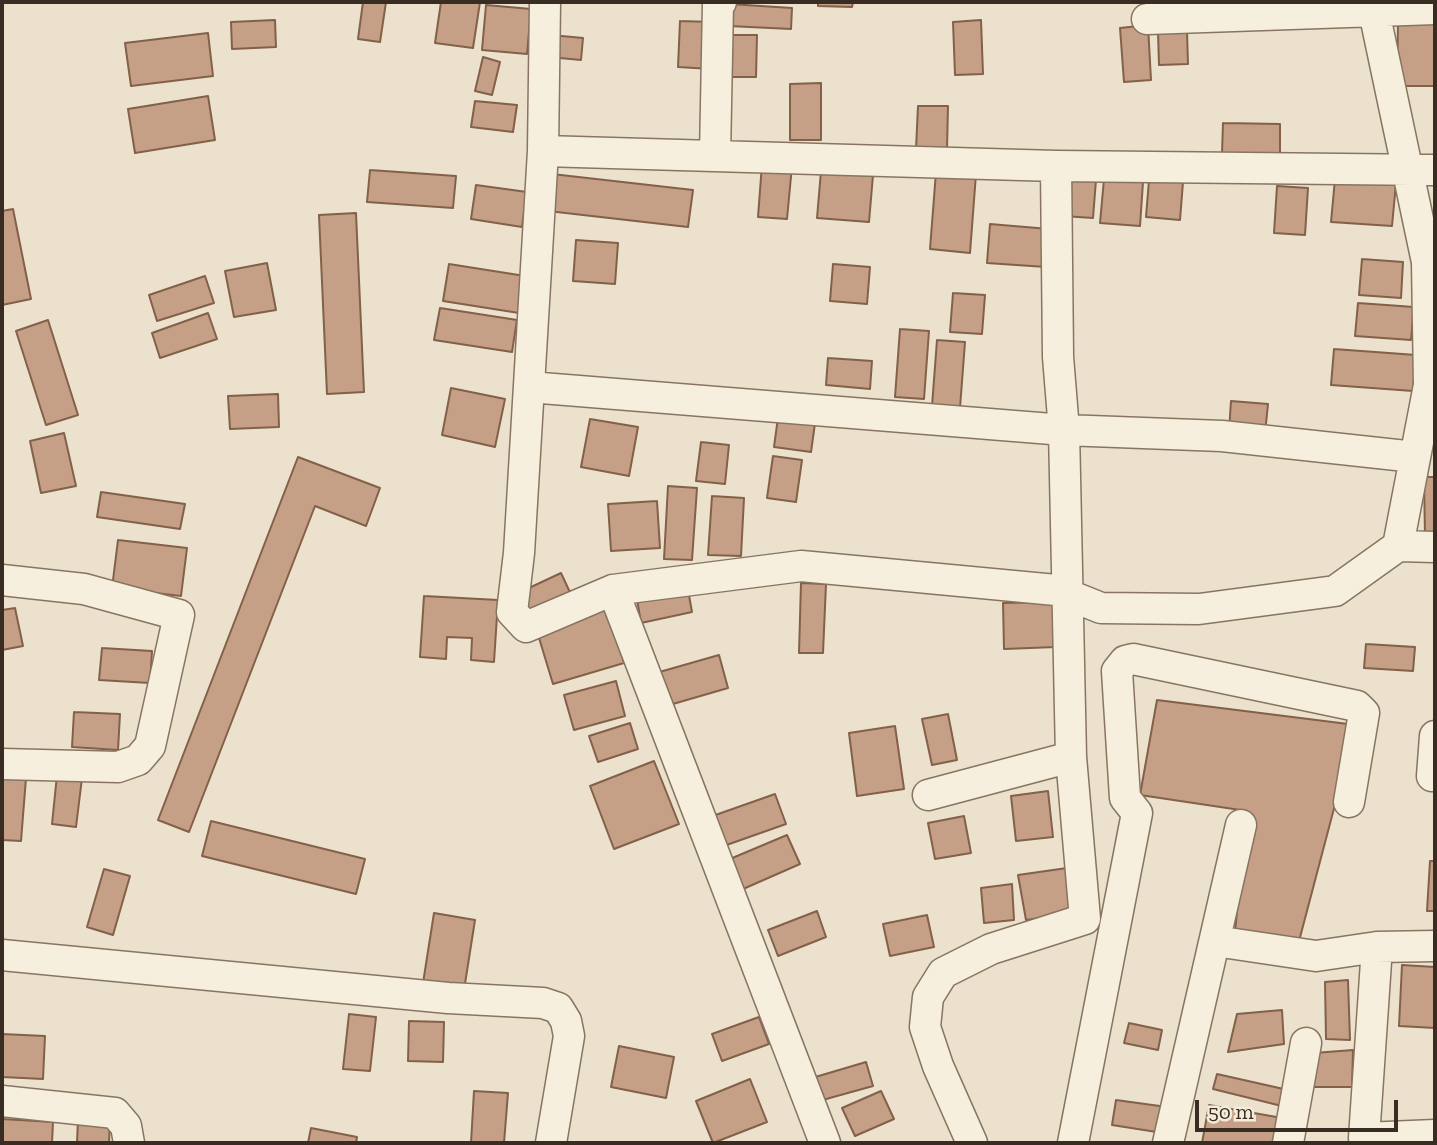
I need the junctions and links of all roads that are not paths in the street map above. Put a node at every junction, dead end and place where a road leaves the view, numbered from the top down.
1 (545, 2) edge
2 (711, 2) edge
3 (1372, 6) edge
4 (1435, 9) edge
5 (1147, 19) dead end
6 (543, 151) junction
7 (715, 156) junction
8 (1056, 166) junction
9 (1421, 169) edge
10 (1432, 385) edge
11 (530, 387) junction
12 (1064, 430) junction
13 (1415, 457) junction
14 (1398, 546) junction
15 (1435, 547) edge
16 (2, 580) edge
17 (613, 590) junction
18 (1069, 596) junction
19 (1435, 736) edge
20 (1071, 757) junction
21 (2, 764) edge
22 (1435, 776) edge
23 (928, 795) dead end
24 (1349, 802) dead end
25 (1241, 825) dead end
26 (1215, 941) junction
27 (1435, 946) edge
28 (1377, 947) junction
29 (2, 955) edge
30 (1306, 1043) dead end
31 (2, 1101) edge
32 (1435, 1135) edge
33 (1364, 1140) edge
34 (129, 1143) edge
35 (551, 1143) edge
36 (825, 1143) edge
37 (972, 1143) edge
38 (1073, 1143) edge
39 (1168, 1143) edge
40 (1288, 1143) edge

1 - 6 street
2 - 7 street
3 - 4 street
3 - 5 street
3 - 9 street
6 - 7 street
6 - 11 street
7 - 8 street
8 - 9 street
8 - 12 street
9 - 10 street
10 - 13 street
11 - 12 street
11 - 17 street
12 - 13 street
12 - 18 street
13 - 14 street
14 - 15 street
14 - 18 street
16 - 21 street
17 - 18 street
17 - 36 street
18 - 20 street
19 - 22 street
20 - 23 street
20 - 37 street
24 - 38 street
25 - 26 street
26 - 28 street
26 - 39 street
27 - 28 street
28 - 33 street
29 - 35 street
30 - 40 street
31 - 34 street
32 - 33 street

